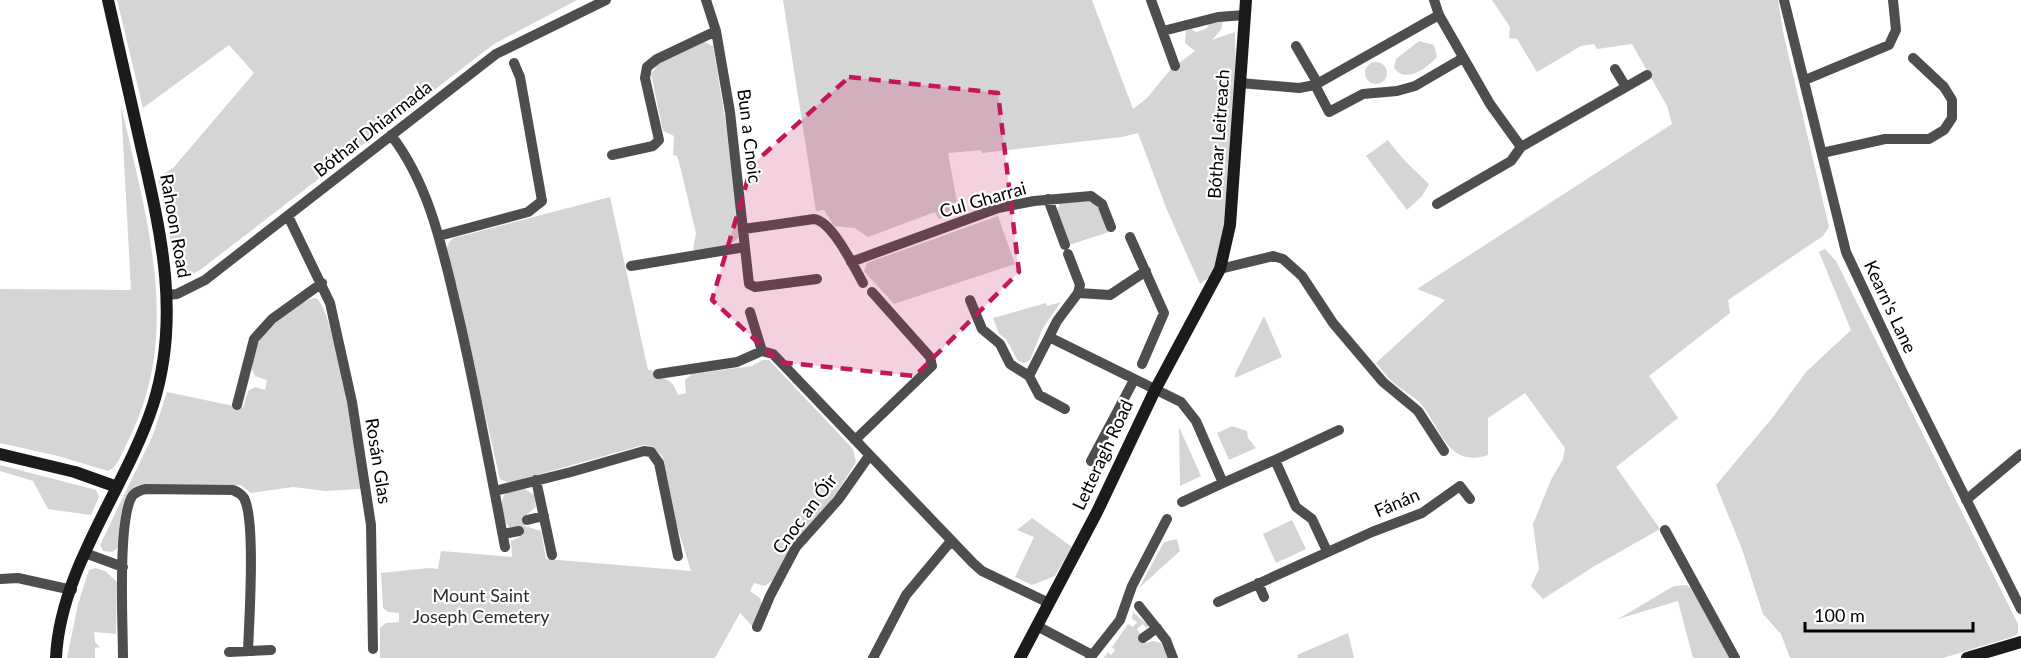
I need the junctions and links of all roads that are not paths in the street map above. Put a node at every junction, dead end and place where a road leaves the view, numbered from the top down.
1 (108, 0) edge
2 (606, 0) edge
3 (706, 0) edge
4 (1151, 0) edge
5 (1246, 0) edge
6 (1434, 0) edge
7 (1784, 0) edge
8 (1893, 0) edge
9 (1245, 15) junction
10 (1439, 15) junction
11 (716, 31) junction
12 (1163, 31) junction
13 (1296, 46) dead end
14 (1463, 58) junction
15 (1913, 58) dead end
16 (514, 63) dead end
17 (1175, 66) dead end
18 (1616, 69) dead end
19 (1647, 75) dead end
20 (1804, 80) junction
21 (1240, 83) junction
22 (1316, 85) junction
23 (1626, 87) junction
24 (392, 135) junction
25 (1521, 147) junction
26 (1822, 153) junction
27 (612, 155) dead end
28 (1048, 200) junction
29 (1437, 204) dead end
30 (288, 216) junction
31 (1111, 227) dead end
32 (744, 229) junction
33 (439, 236) junction
34 (1130, 237) dead end
35 (745, 247) junction
36 (850, 262) junction
37 (631, 266) dead end
38 (1220, 269) junction
39 (1146, 271) junction
40 (818, 279) dead end
41 (322, 283) junction
42 (863, 283) dead end
43 (872, 292) dead end
44 (1078, 293) junction
45 (168, 295) junction
46 (970, 300) dead end
47 (750, 312) dead end
48 (1049, 337) junction
49 (762, 351) junction
50 (1142, 364) dead end
51 (658, 374) dead end
52 (1029, 376) junction
53 (1134, 380) junction
54 (1155, 390) junction
55 (237, 405) dead end
56 (1065, 409) dead end
57 (1339, 430) dead end
58 (855, 440) junction
59 (1444, 451) dead end
60 (0, 454) edge
61 (2021, 454) edge
62 (869, 456) junction
63 (1275, 460) junction
64 (1091, 461) dead end
65 (536, 480) junction
66 (1223, 483) junction
67 (117, 487) junction
68 (495, 491) junction
69 (1470, 499) dead end
70 (1966, 500) junction
71 (1182, 502) dead end
72 (544, 516) junction
73 (1167, 519) dead end
74 (527, 520) dead end
75 (1665, 530) dead end
76 (519, 531) dead end
77 (503, 534) junction
78 (951, 541) junction
79 (506, 547) dead end
80 (1327, 551) junction
81 (85, 553) junction
82 (552, 555) dead end
83 (678, 556) dead end
84 (123, 567) junction
85 (0, 579) edge
86 (1258, 583) junction
87 (72, 590) junction
88 (1264, 597) dead end
89 (1218, 602) dead end
90 (1048, 603) junction
91 (1139, 606) dead end
92 (2021, 609) edge
93 (1037, 626) junction
94 (757, 627) dead end
95 (1157, 628) junction
96 (1143, 638) dead end
97 (2021, 642) edge
98 (373, 649) dead end
99 (270, 650) dead end
100 (248, 651) junction
101 (229, 652) dead end
102 (1091, 657) edge
103 (56, 658) edge
104 (123, 658) edge
105 (873, 658) edge
106 (1020, 658) edge
107 (1173, 658) edge
108 (1735, 658) edge
109 (1967, 658) edge

1 - 45 street, Rahoon Road
2 - 24 street, Bóthar Dhiarmada
3 - 11 street, Bun a Cnoic
4 - 12 street
5 - 9 street, Bóthar Leitreach
6 - 10 street
7 - 20 street, Kearn's Lane
8 - 20 street
9 - 12 street
9 - 21 street, Bóthar Leitreach
10 - 14 street
10 - 22 street
11 - 27 street
11 - 32 street, Bun a Cnoic
12 - 17 street
13 - 22 street
14 - 22 street
14 - 25 street
15 - 26 street
16 - 33 street
18 - 23 street
19 - 23 street
20 - 26 street, Kearn's Lane
21 - 22 street
21 - 38 street, Bóthar Leitreach
23 - 25 street
24 - 30 street, Bóthar Dhiarmada
24 - 33 street
25 - 29 street
26 - 70 street, Kearn's Lane
28 - 31 street, Cul Gharrai
28 - 36 street, Cul Gharrai
28 - 44 street
30 - 41 street, Rosán Glas
30 - 45 street, Bóthar Dhiarmada
32 - 35 street, Bun a Cnoic
32 - 36 street
33 - 68 street
34 - 39 street
35 - 37 street
35 - 40 street, Bun a Cnoic
36 - 42 street
38 - 54 street, Letteragh Road
38 - 59 street
39 - 44 street
39 - 50 street
41 - 55 street
41 - 98 street, Rosán Glas
43 - 58 street
44 - 48 street
45 - 67 street, Rahoon Road
46 - 52 street
47 - 49 street
48 - 52 street
48 - 53 street
49 - 51 street
49 - 58 street
52 - 56 street
53 - 54 street
53 - 64 street
54 - 66 street
54 - 90 street, Letteragh Road
57 - 63 street
58 - 62 street
60 - 67 street
61 - 70 street
62 - 78 street
62 - 94 street, Cnoc an Óir
63 - 66 street
63 - 80 street
65 - 68 street
65 - 72 street
65 - 83 street
66 - 71 street
67 - 81 street, Rahoon Road
68 - 77 street
69 - 80 street, Fánán
70 - 92 street, Kearn's Lane
72 - 74 street
72 - 82 street
73 - 102 street
75 - 108 street
76 - 77 street
77 - 79 street
78 - 90 street
78 - 105 street
80 - 86 street, Fánán
81 - 84 street
81 - 87 street, Rahoon Road
84 - 100 street
84 - 104 street
85 - 87 street
86 - 88 street
86 - 89 street, Fánán
87 - 103 street, Rahoon Road
90 - 93 street, Letteragh Road
91 - 95 street
93 - 102 street
93 - 106 street, Letteragh Road
95 - 96 street
95 - 107 street
97 - 109 street
99 - 100 street
100 - 101 street

